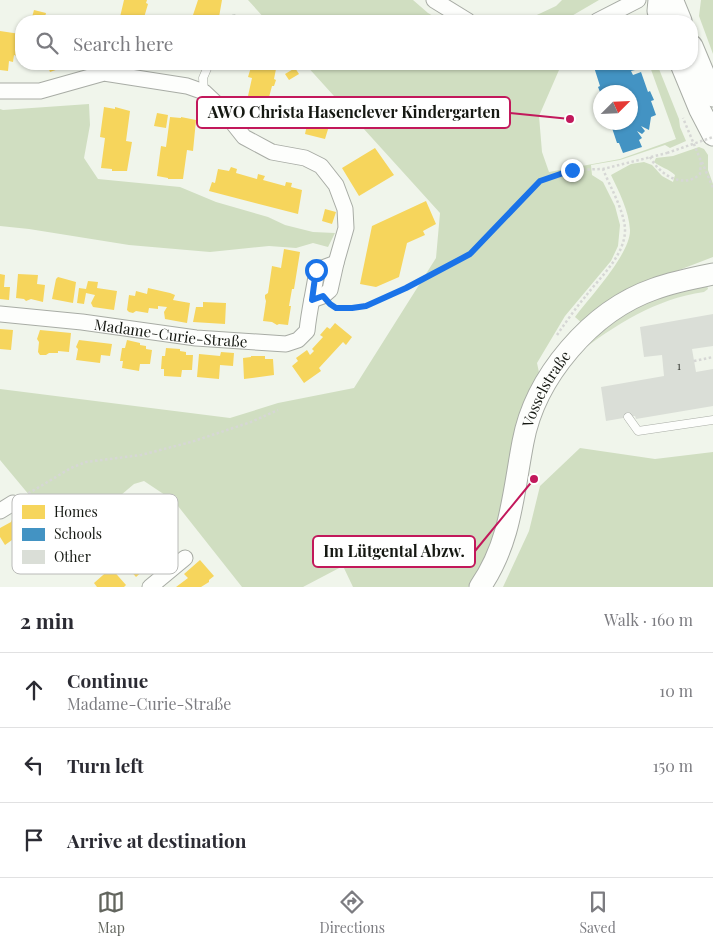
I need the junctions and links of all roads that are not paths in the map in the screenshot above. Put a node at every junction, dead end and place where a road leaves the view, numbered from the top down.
1 (434, 0) edge
2 (638, 0) edge
3 (659, 0) edge
4 (670, 0) edge
5 (458, 15) edge
6 (609, 15) edge
7 (660, 15) edge
8 (679, 15) edge
9 (698, 60) edge
10 (207, 70) edge
11 (683, 70) edge
12 (0, 91) edge
13 (204, 92) junction
14 (713, 96) edge
15 (713, 136) edge
16 (713, 274) edge
17 (0, 314) edge
18 (628, 417) dead end
19 (713, 420) edge
20 (12, 504) edge
21 (0, 511) edge
22 (185, 558) dead end
23 (178, 564) edge
24 (166, 574) edge
25 (150, 587) edge
26 (480, 587) edge

1 - 5 street
2 - 6 street
3 - 7 street
4 - 8 street
9 - 14 street
10 - 13 lane
11 - 15 street
12 - 13 street, Madame-Curie-Straße
13 - 17 street, Madame-Curie-Straße
16 - 26 street, Vosselstraße
18 - 19 lane
20 - 21 street
22 - 23 street
24 - 25 street

